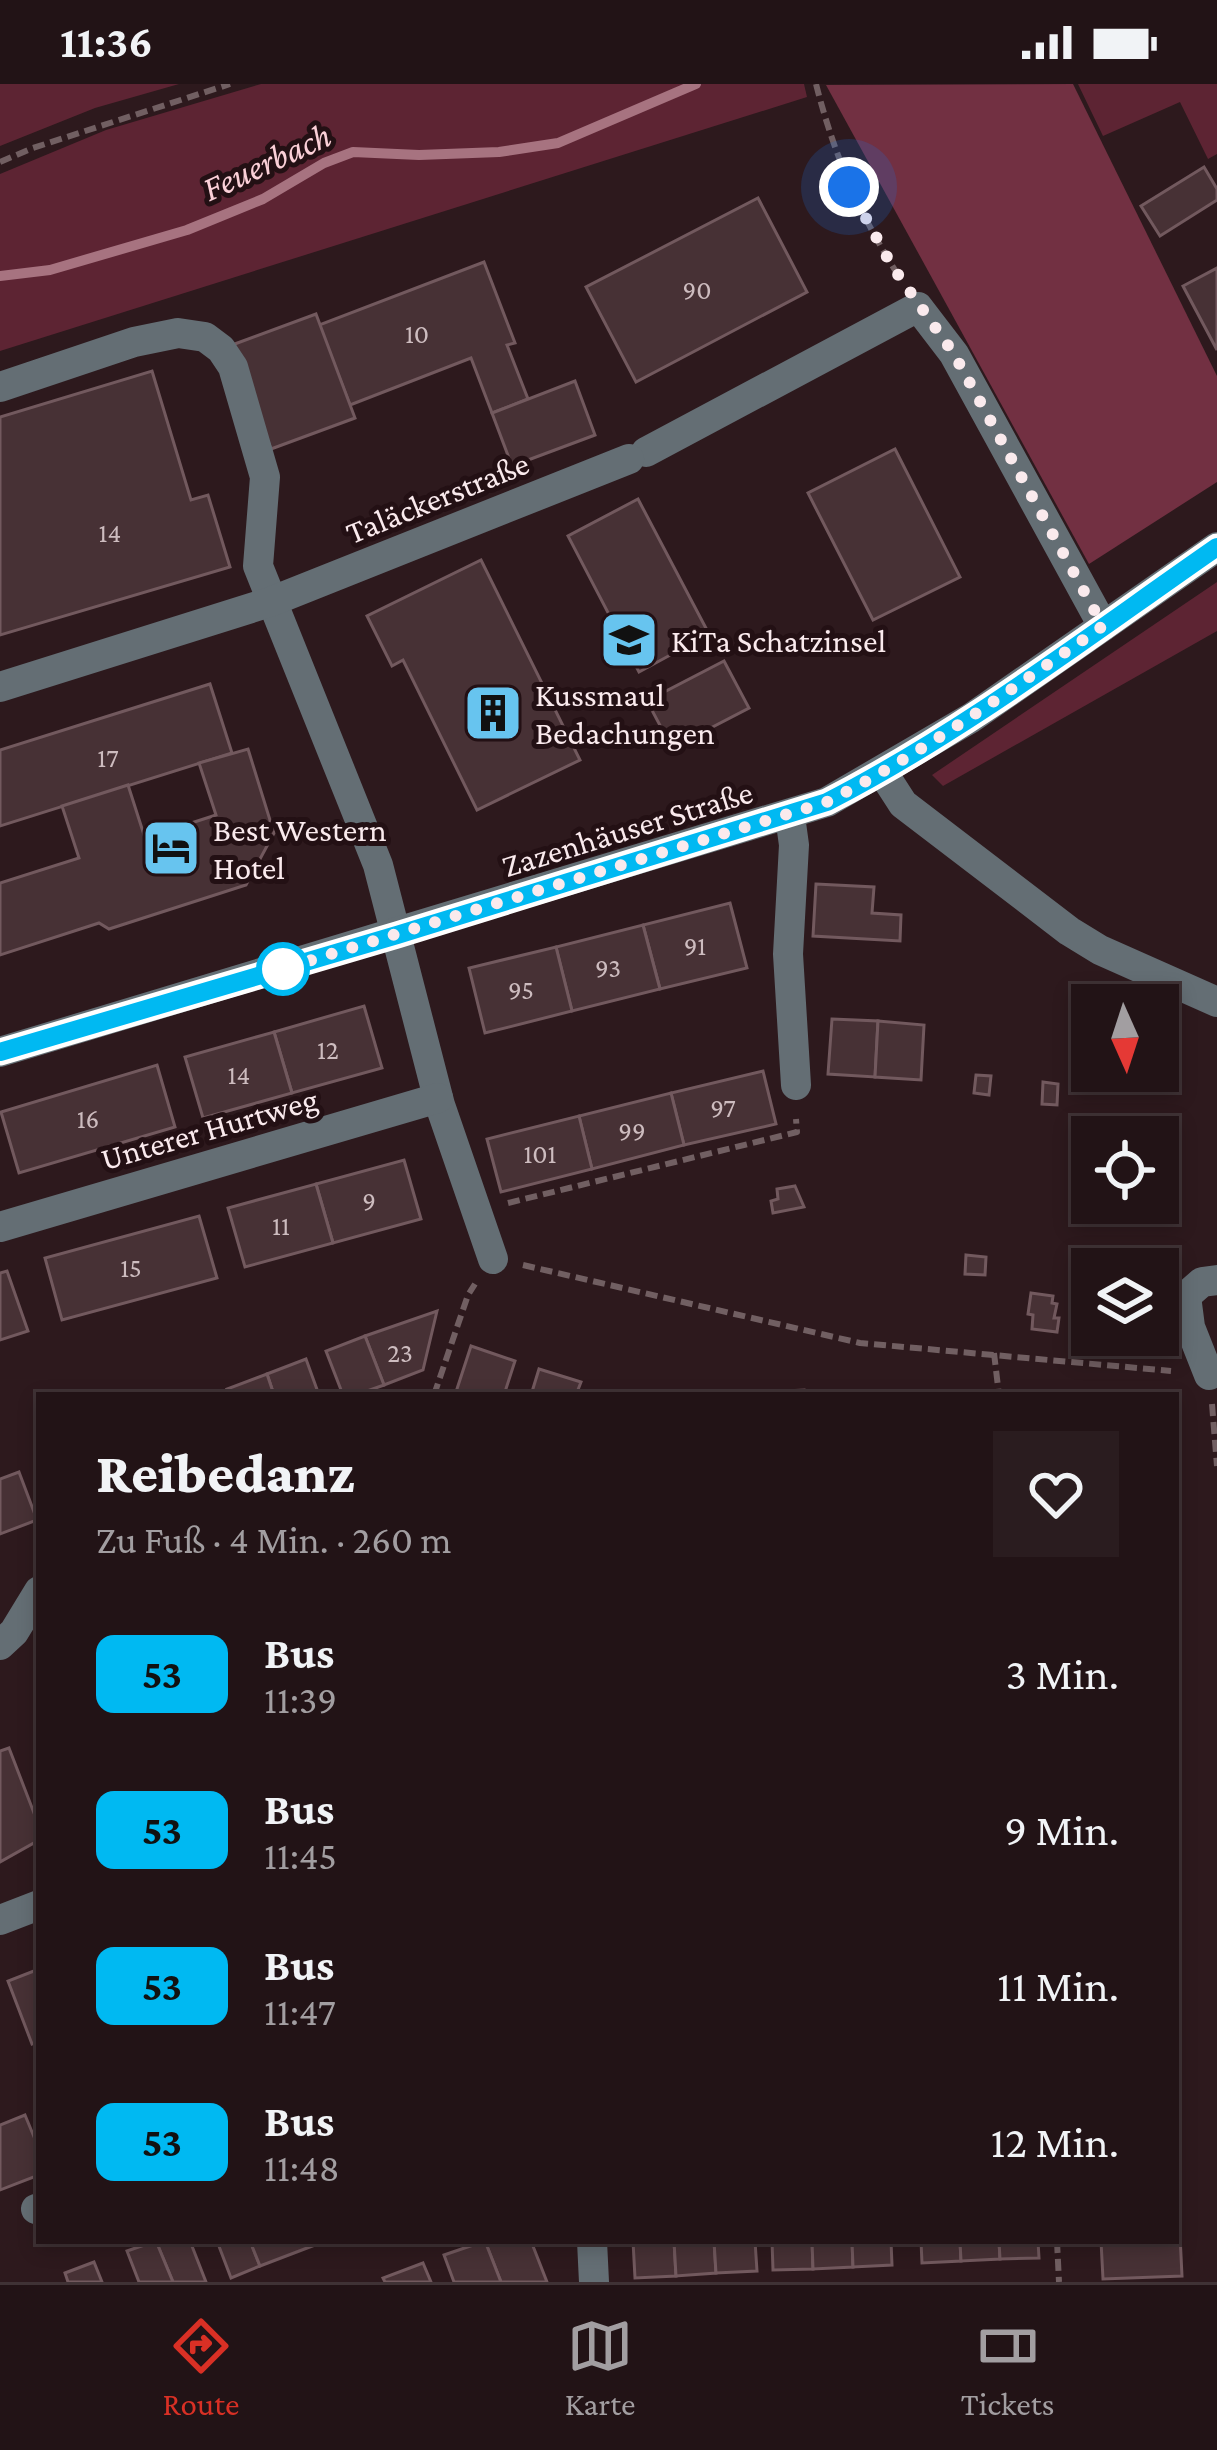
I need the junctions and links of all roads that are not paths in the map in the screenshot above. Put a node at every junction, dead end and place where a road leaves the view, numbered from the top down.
1 (0, 386) edge
2 (1217, 547) edge
3 (270, 602) junction
4 (1103, 626) junction
5 (0, 687) edge
6 (883, 773) junction
7 (790, 816) junction
8 (397, 935) junction
9 (1217, 1002) edge
10 (0, 1052) edge
11 (796, 1085) road end
12 (438, 1098) junction
13 (0, 1227) edge
14 (493, 1259) road end
15 (1217, 1280) edge
16 (1209, 1375) road end
17 (36, 1596) edge
18 (0, 1645) edge
19 (36, 1906) edge
20 (0, 1920) edge
21 (592, 2244) edge
22 (594, 2282) edge

1 - 3 street
2 - 4 street, Zazenhäuser Straße
3 - 4 street, Taläckerstraße
3 - 5 street, Taläckerstraße
3 - 8 street
4 - 6 street, Zazenhäuser Straße
6 - 7 street, Zazenhäuser Straße
6 - 9 street
7 - 8 street, Zazenhäuser Straße
7 - 11 street
8 - 10 street, Zazenhäuser Straße
8 - 12 street
12 - 13 street, Unterer Hurtweg
12 - 14 street
15 - 16 street
17 - 18 street
19 - 20 street
21 - 22 street

